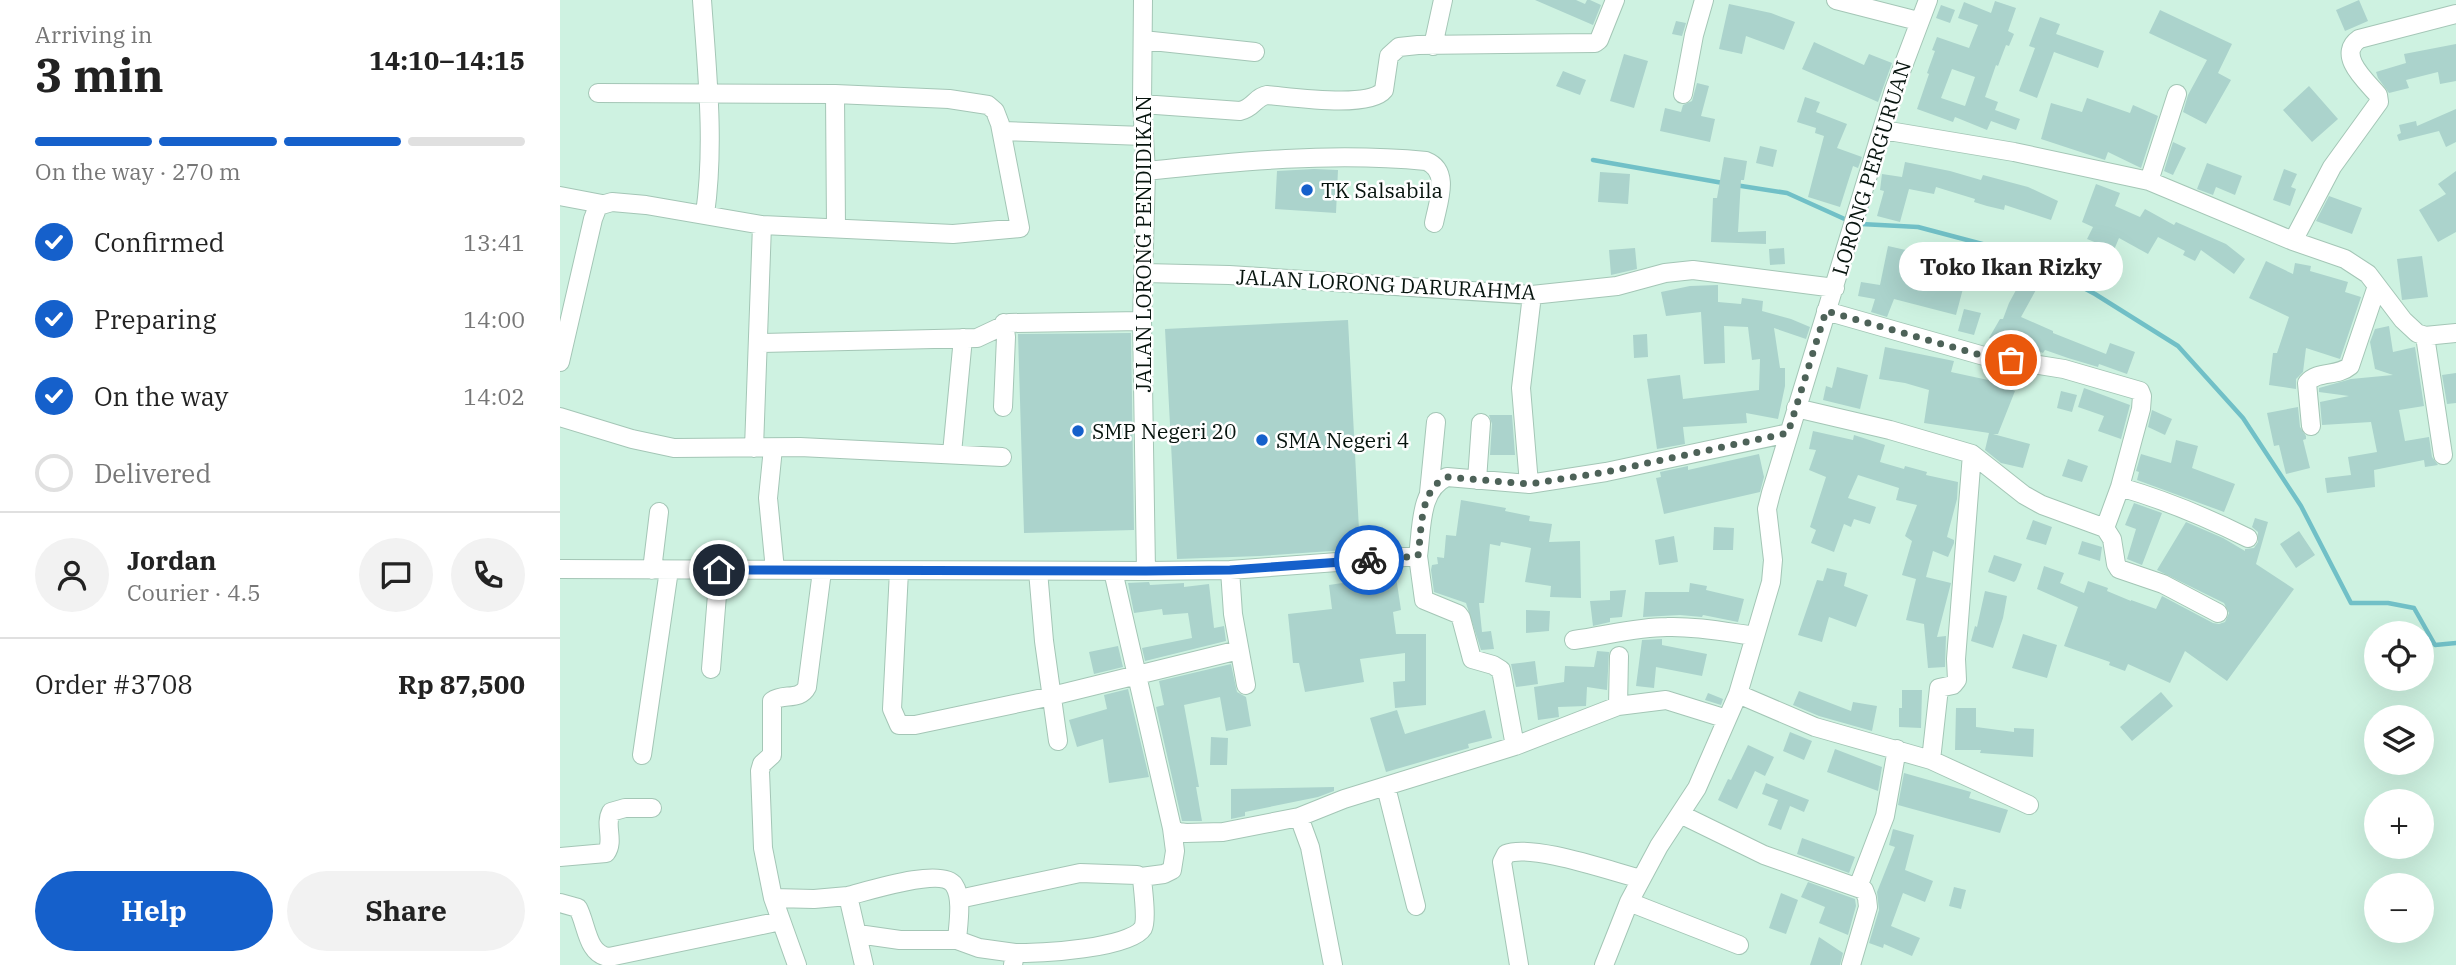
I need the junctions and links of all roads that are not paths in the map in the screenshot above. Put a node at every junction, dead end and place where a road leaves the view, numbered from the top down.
1 (702, 0) edge
2 (1143, 0) edge
3 (1443, 0) edge
4 (1615, 0) edge
5 (1704, 0) edge
6 (1836, 0) edge
7 (1928, 0) edge
8 (2456, 13) edge
9 (1918, 21) junction
10 (1143, 40) junction
11 (1433, 46) junction
12 (1255, 52) dead end
13 (598, 93) dead end
14 (709, 93) junction
15 (835, 94) junction
16 (1683, 94) dead end
17 (2177, 94) dead end
18 (1142, 104) junction
19 (1883, 130) junction
20 (1002, 131) junction
21 (1144, 136) junction
22 (1146, 171) junction
23 (2149, 181) junction
24 (560, 196) edge
25 (602, 204) junction
26 (705, 214) junction
27 (1434, 223) dead end
28 (762, 225) junction
29 (836, 228) junction
30 (2293, 241) junction
31 (1144, 273) junction
32 (2376, 286) junction
33 (1835, 288) junction
34 (1532, 295) junction
35 (1826, 311) junction
36 (1142, 321) junction
37 (1004, 323) junction
38 (2456, 334) edge
39 (2425, 336) junction
40 (962, 338) junction
41 (759, 343) junction
42 (560, 362) edge
43 (1003, 407) dead end
44 (1796, 408) junction
45 (560, 417) edge
46 (1436, 422) dead end
47 (1481, 423) dead end
48 (2311, 426) dead end
49 (1788, 433) junction
50 (754, 448) junction
51 (773, 448) junction
52 (952, 453) junction
53 (1972, 454) junction
54 (2443, 455) dead end
55 (1002, 457) dead end
56 (1477, 480) junction
57 (1529, 484) junction
58 (2120, 487) junction
59 (1429, 493) junction
60 (659, 512) dead end
61 (2105, 528) junction
62 (2248, 538) dead end
63 (1418, 556) junction
64 (560, 569) edge
65 (660, 570) junction
66 (719, 570) junction
67 (775, 570) junction
68 (1230, 570) junction
69 (822, 571) junction
70 (899, 571) junction
71 (1038, 571) junction
72 (1146, 571) junction
73 (1113, 572) junction
74 (2218, 613) dead end
75 (1755, 636) junction
76 (1574, 640) dead end
77 (1239, 649) junction
78 (1619, 656) dead end
79 (711, 670) dead end
80 (1136, 676) junction
81 (1246, 685) dead end
82 (1738, 694) junction
83 (1052, 696) junction
84 (1618, 706) junction
85 (1727, 719) junction
86 (1058, 741) dead end
87 (1515, 746) junction
88 (1897, 749) junction
89 (642, 755) dead end
90 (1931, 760) junction
91 (1386, 787) junction
92 (2029, 804) dead end
93 (652, 808) dead end
94 (1681, 814) junction
95 (1298, 817) junction
96 (1172, 828) junction
97 (560, 856) edge
98 (1142, 877) junction
99 (1641, 879) junction
100 (1858, 887) junction
101 (848, 896) junction
102 (773, 898) junction
103 (959, 899) junction
104 (1629, 902) junction
105 (560, 903) edge
106 (1416, 906) dead end
107 (781, 921) junction
108 (858, 934) junction
109 (957, 940) junction
110 (1739, 945) dead end
111 (1014, 959) edge
112 (1605, 964) edge
113 (797, 965) edge
114 (864, 965) edge
115 (1333, 965) edge
116 (1519, 965) edge
117 (1851, 965) edge

1 - 14 street
2 - 10 street, JALAN LORONG PENDIDIKAN
3 - 11 street
4 - 11 street
5 - 16 street
6 - 9 street
7 - 9 street, LORONG PERGURUAN
8 - 30 street
9 - 19 street, LORONG PERGURUAN
10 - 12 street
10 - 18 street, JALAN LORONG PENDIDIKAN
11 - 18 street
13 - 14 street
14 - 15 street
14 - 26 street
15 - 20 street
15 - 29 street
17 - 23 street
18 - 21 street, JALAN LORONG PENDIDIKAN
19 - 23 street
19 - 33 street, LORONG PERGURUAN
20 - 21 street
20 - 29 street
21 - 22 street, JALAN LORONG PENDIDIKAN
22 - 27 street
22 - 31 street, JALAN LORONG PENDIDIKAN
23 - 30 street
24 - 25 street
25 - 26 street
25 - 42 street
26 - 28 street
28 - 29 street
28 - 41 street
30 - 32 street
31 - 34 street, JALAN LORONG DARURAHMA
31 - 36 street, JALAN LORONG PENDIDIKAN
32 - 39 street
32 - 48 street
33 - 34 street, JALAN LORONG DARURAHMA
33 - 35 street, LORONG PERGURUAN
34 - 57 street
35 - 44 street, LORONG PERGURUAN
35 - 58 street
36 - 37 street
36 - 72 street, JALAN LORONG PENDIDIKAN
37 - 40 street
37 - 43 street
38 - 39 street
39 - 54 street
40 - 41 street
40 - 52 street
41 - 50 street
44 - 49 street, LORONG PERGURUAN
44 - 53 street
45 - 50 street
46 - 59 street
47 - 56 street
49 - 57 street
49 - 75 street, LORONG PERGURUAN
50 - 51 street
51 - 52 street
51 - 67 street
52 - 55 street
53 - 61 street
53 - 90 street
56 - 57 street
56 - 59 street
58 - 61 street
58 - 62 street
59 - 63 street
60 - 65 street
61 - 74 street
63 - 68 street
63 - 87 street
64 - 65 street
65 - 66 street
65 - 89 street
66 - 67 street
66 - 79 street
67 - 69 street
68 - 72 street
68 - 77 street
69 - 70 street
69 - 102 street
70 - 71 street
70 - 83 street
71 - 73 street
71 - 83 street
72 - 73 street
73 - 80 street
75 - 76 street
75 - 82 street, LORONG PERGURUAN
77 - 80 street
77 - 81 street
78 - 84 street
80 - 83 street
80 - 96 street
82 - 85 street, LORONG PERGURUAN
82 - 88 street
83 - 86 street
84 - 85 street
84 - 87 street
85 - 94 street, LORONG PERGURUAN
87 - 91 street
88 - 90 street
88 - 100 street
90 - 92 street
91 - 95 street
91 - 106 street
93 - 97 street
94 - 99 street, LORONG PERGURUAN
94 - 100 street
95 - 96 street
95 - 115 street
96 - 98 street
98 - 103 street
98 - 111 street
99 - 104 street, LORONG PERGURUAN
99 - 116 street
100 - 117 street
101 - 102 street
101 - 103 street
101 - 108 street
102 - 107 street
103 - 109 street
104 - 110 street
104 - 112 street, LORONG PERGURUAN
105 - 107 street
107 - 113 street
108 - 109 street
108 - 114 street
109 - 111 street

